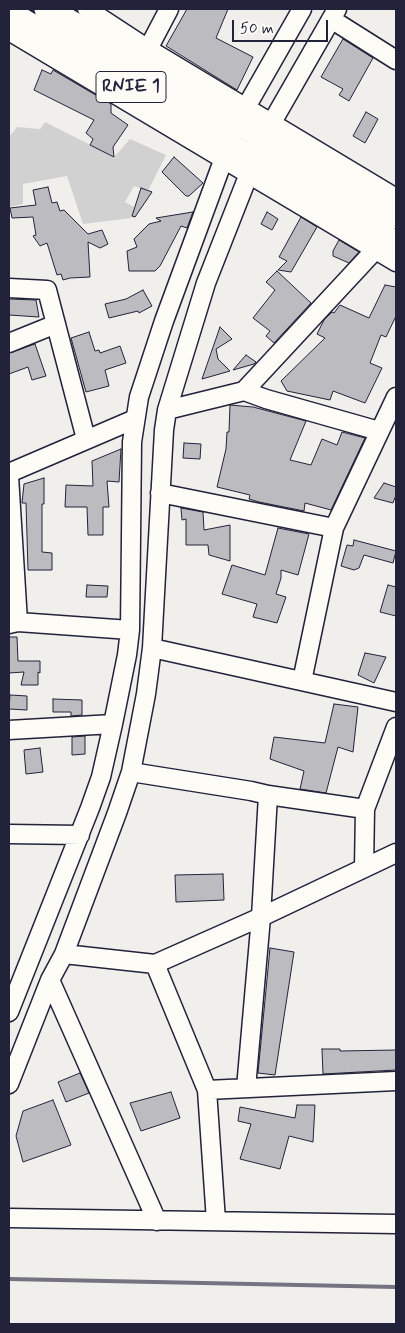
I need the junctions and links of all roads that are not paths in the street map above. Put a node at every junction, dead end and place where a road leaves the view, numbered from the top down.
1 (47, 9) edge
2 (87, 9) edge
3 (168, 9) edge
4 (302, 9) edge
5 (9, 12) edge
6 (334, 14) edge
7 (9, 31) edge
8 (148, 49) junction
9 (396, 60) edge
10 (241, 116) junction
11 (259, 149) junction
12 (226, 152) junction
13 (396, 198) edge
14 (396, 216) edge
15 (385, 247) edge
16 (396, 262) edge
17 (9, 288) edge
18 (56, 324) junction
19 (9, 343) edge
20 (244, 391) junction
21 (396, 397) edge
22 (167, 410) junction
23 (135, 419) junction
24 (379, 431) junction
25 (86, 439) junction
26 (9, 474) edge
27 (160, 493) junction
28 (334, 528) junction
29 (13, 623) edge
30 (130, 630) junction
31 (152, 648) junction
32 (302, 681) junction
33 (396, 702) edge
34 (113, 724) junction
35 (396, 727) edge
36 (9, 730) edge
37 (131, 772) junction
38 (268, 795) junction
39 (365, 809) junction
40 (9, 834) edge
41 (80, 835) junction
42 (396, 853) edge
43 (364, 868) junction
44 (261, 917) junction
45 (64, 954) junction
46 (155, 964) junction
47 (50, 980) junction
48 (9, 1012) edge
49 (396, 1082) edge
50 (9, 1084) edge
51 (246, 1088) junction
52 (208, 1090) junction
53 (9, 1218) edge
54 (157, 1221) junction
55 (216, 1221) junction
56 (396, 1224) edge

1 - 10 highway, RNIE 1
2 - 8 street
3 - 8 street
4 - 10 street
5 - 12 highway, RNIE 1
6 - 9 street
6 - 11 street
7 - 12 street
8 - 10 street
10 - 11 highway, RNIE 1
10 - 12 street
11 - 12 highway, RNIE 1
11 - 13 street
11 - 14 highway, RNIE 1
11 - 15 highway, RNIE 1
11 - 22 street
12 - 23 street
15 - 16 street
15 - 20 street
17 - 18 street
18 - 19 street
18 - 25 street
20 - 22 street
20 - 24 street
21 - 24 street
22 - 27 street
23 - 25 street
23 - 30 street
24 - 28 street
25 - 26 street
26 - 29 street
27 - 28 street
27 - 31 street
28 - 32 street
29 - 30 street
30 - 34 street
31 - 32 street
31 - 37 street
32 - 33 street
34 - 36 street
34 - 41 street
35 - 39 street
37 - 38 street
37 - 45 street
38 - 39 street
38 - 44 street
39 - 43 street
40 - 41 street
41 - 48 street
42 - 43 street
43 - 44 street
44 - 46 street
44 - 51 street
45 - 46 street
45 - 47 street
46 - 52 street
47 - 50 street
47 - 54 street
49 - 51 street
51 - 52 street
52 - 55 street
53 - 54 street
54 - 55 street
55 - 56 street

